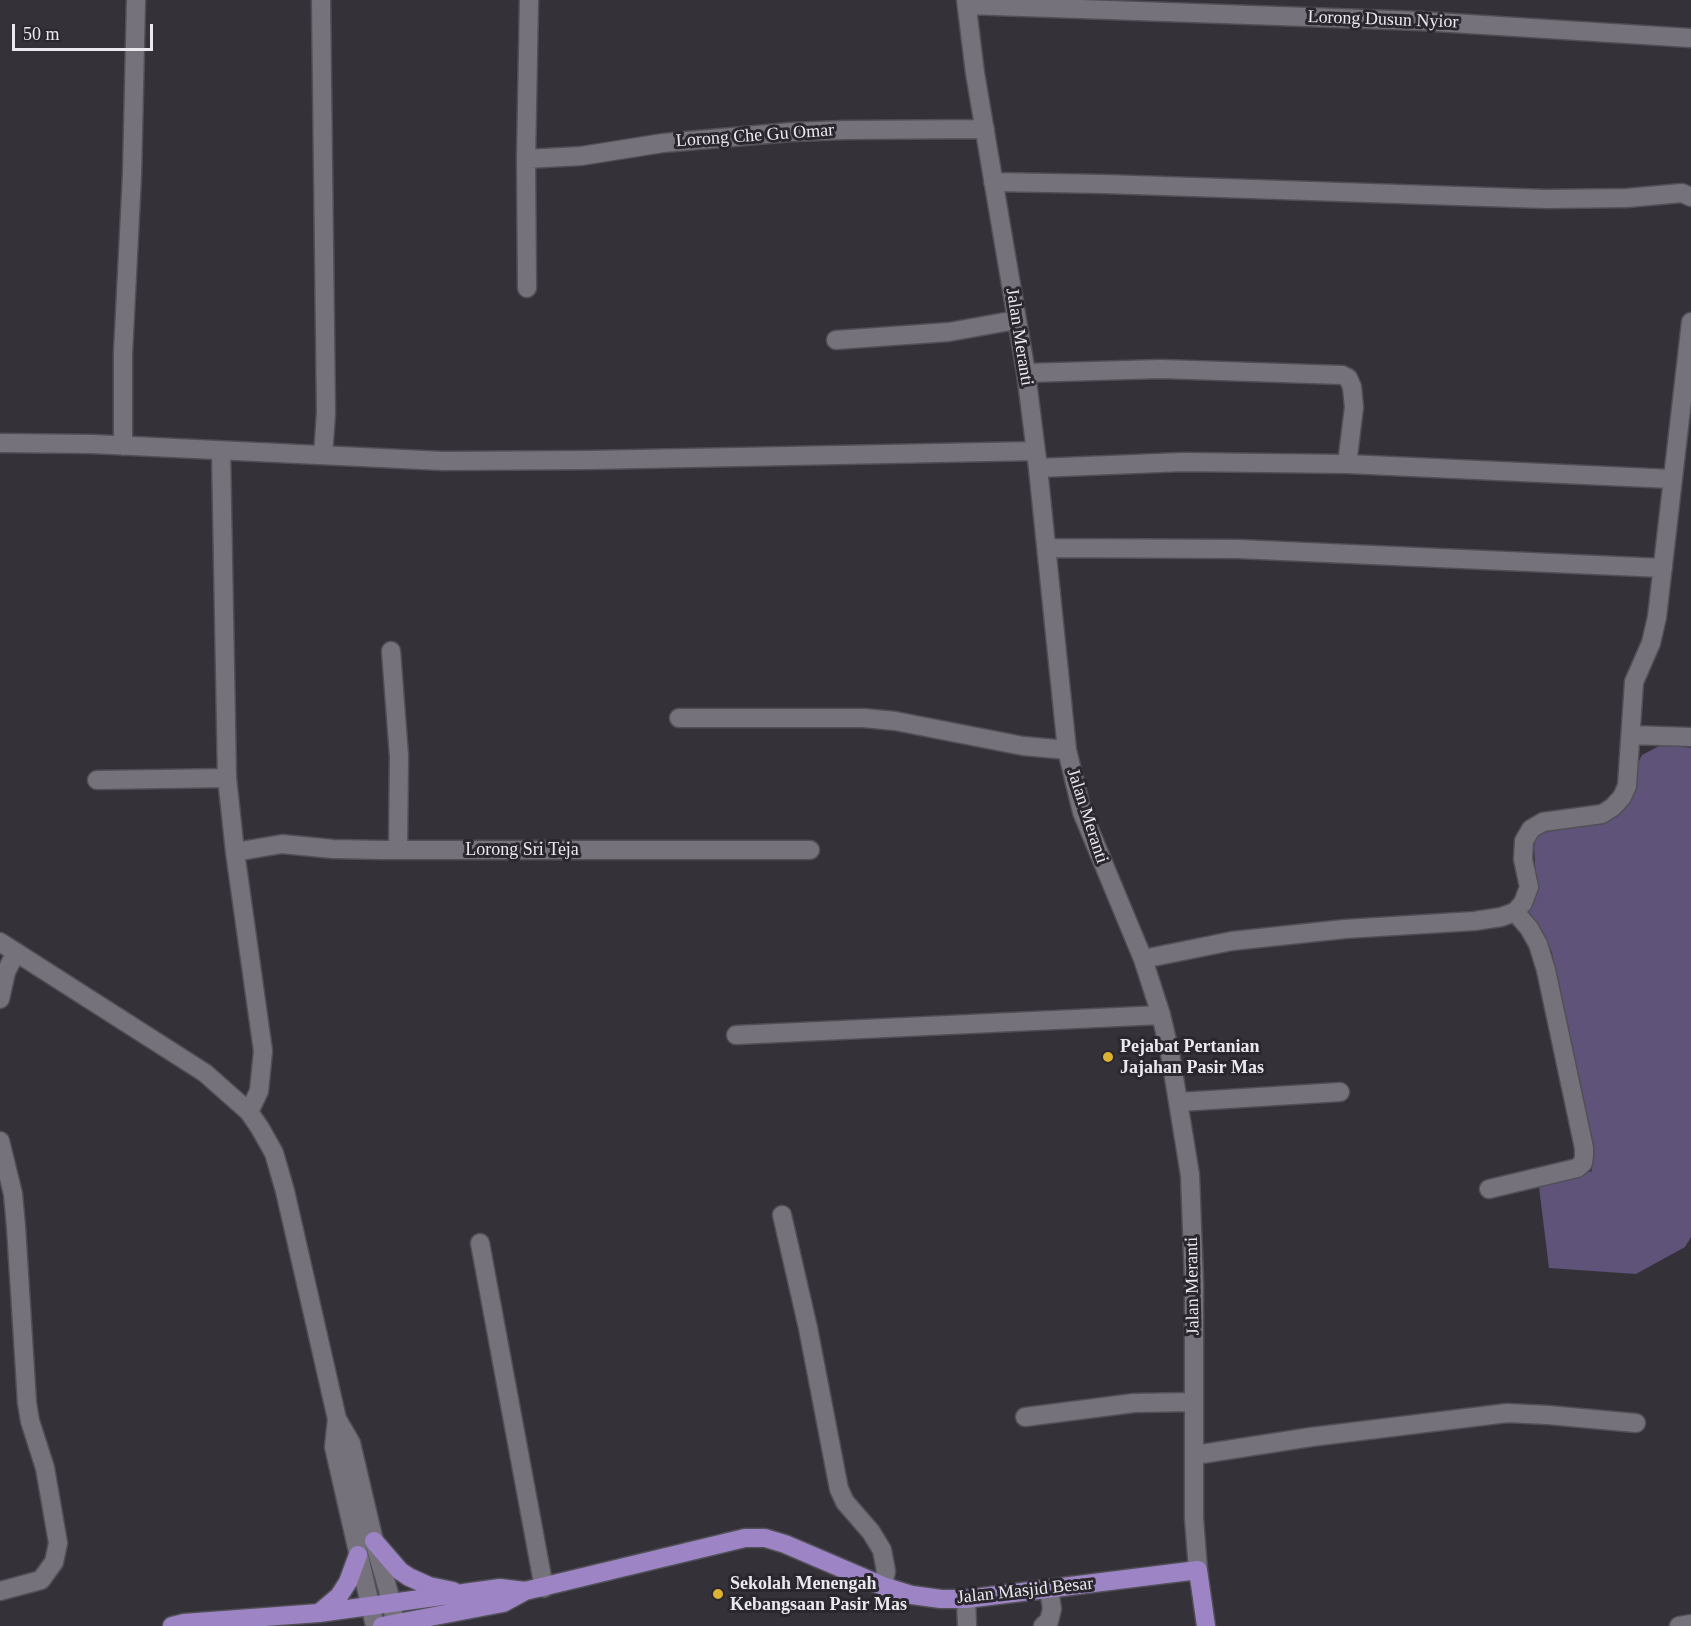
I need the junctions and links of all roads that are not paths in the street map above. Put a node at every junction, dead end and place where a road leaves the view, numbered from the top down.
1 (136, 0) edge
2 (321, 0) edge
3 (529, 0) edge
4 (966, 3) edge
5 (1691, 38) edge
6 (985, 129) junction
7 (526, 159) junction
8 (993, 182) junction
9 (1691, 197) edge
10 (527, 288) dead end
11 (1016, 320) junction
12 (1691, 322) edge
13 (836, 340) dead end
14 (1026, 373) junction
15 (0, 443) edge
16 (123, 446) junction
17 (220, 451) junction
18 (323, 455) junction
19 (1037, 459) junction
20 (1347, 464) junction
21 (1679, 471) edge
22 (1047, 548) junction
23 (1663, 568) junction
24 (391, 651) dead end
25 (679, 718) dead end
26 (1631, 735) junction
27 (1691, 737) edge
28 (1067, 750) junction
29 (227, 778) junction
30 (97, 780) dead end
31 (398, 850) junction
32 (810, 850) dead end
33 (235, 852) junction
34 (1515, 912) junction
35 (0, 942) edge
36 (16, 952) junction
37 (1143, 959) junction
38 (0, 999) edge
39 (1161, 1015) junction
40 (736, 1035) dead end
41 (1340, 1092) dead end
42 (1179, 1102) junction
43 (249, 1112) junction
44 (0, 1141) edge
45 (1489, 1189) dead end
46 (782, 1215) dead end
47 (480, 1243) dead end
48 (1193, 1402) junction
49 (1025, 1417) dead end
50 (337, 1419) junction
51 (1636, 1423) dead end
52 (1195, 1455) junction
53 (374, 1541) junction
54 (358, 1556) junction
55 (1198, 1570) junction
56 (883, 1587) junction
57 (543, 1588) junction
58 (1049, 1589) junction
59 (0, 1592) edge
60 (525, 1592) junction
61 (465, 1594) junction
62 (966, 1599) junction
63 (392, 1604) junction
64 (371, 1607) junction
65 (319, 1613) junction
66 (445, 1619) edge
67 (1691, 1624) edge
68 (391, 1625) edge
69 (172, 1626) edge
70 (375, 1626) edge
71 (967, 1626) edge
72 (1043, 1626) edge
73 (1206, 1626) edge
74 (1679, 1626) edge

1 - 16 street
2 - 18 street
3 - 7 street
4 - 5 street, Lorong Dusun Nyior
4 - 6 street, Jalan Meranti
6 - 7 street, Lorong Che Gu Omar
6 - 8 street, Jalan Meranti
7 - 10 street
8 - 9 street
8 - 11 street, Jalan Meranti
11 - 13 street
11 - 14 street, Jalan Meranti
12 - 21 street
14 - 19 street, Jalan Meranti
14 - 20 street
15 - 16 street
16 - 17 street
17 - 18 street
17 - 29 street
18 - 19 street
19 - 20 street
19 - 22 street, Jalan Meranti
20 - 21 street
21 - 23 street
22 - 23 street
22 - 28 street, Jalan Meranti
23 - 26 street
24 - 31 street
25 - 28 street
26 - 27 street
26 - 34 street
28 - 37 street, Jalan Meranti
29 - 30 street
29 - 33 street
31 - 32 street, Lorong Sri Teja
31 - 33 street, Lorong Sri Teja
33 - 43 street
34 - 37 street
34 - 45 street
35 - 36 street
36 - 38 street
36 - 43 street
37 - 39 street, Jalan Meranti
39 - 40 street
39 - 42 street, Jalan Meranti
41 - 42 street
42 - 48 street, Jalan Meranti
43 - 50 street
44 - 59 street
46 - 56 street
47 - 57 street
48 - 49 street
48 - 52 street, Jalan Meranti
50 - 53 street
50 - 54 street
51 - 52 street
52 - 55 street, Jalan Meranti
53 - 61 main road
53 - 63 street
54 - 64 street
54 - 65 main road
55 - 58 main road, Jalan Masjid Besar
55 - 73 main road, Jalan Meranti
56 - 57 main road, Jalan Masjid Besar
56 - 62 main road, Jalan Masjid Besar
57 - 60 main road, Jalan Masjid Besar
58 - 62 main road, Jalan Masjid Besar
58 - 72 street
60 - 61 main road
60 - 66 main road
61 - 63 main road
62 - 71 street
63 - 64 main road
63 - 68 street
64 - 65 main road
64 - 70 street
65 - 69 main road
66 - 68 main road
67 - 74 street

